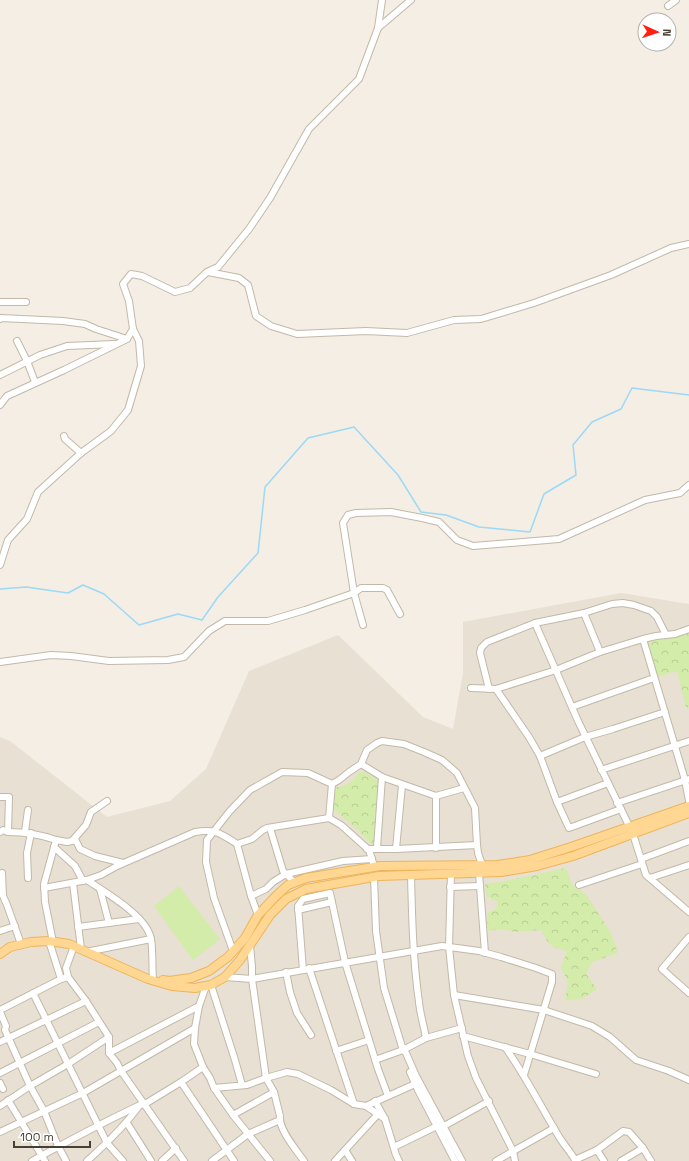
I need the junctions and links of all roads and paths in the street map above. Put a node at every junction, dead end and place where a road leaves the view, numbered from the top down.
1 (382, 0) edge
2 (411, 0) edge
3 (676, 0) edge
4 (668, 6) dead end
5 (378, 28) junction
6 (689, 244) edge
7 (207, 272) junction
8 (0, 302) edge
9 (26, 302) dead end
10 (0, 319) edge
11 (133, 329) junction
12 (127, 339) junction
13 (17, 341) dead end
14 (117, 344) junction
15 (26, 361) junction
16 (0, 375) edge
17 (35, 382) junction
18 (0, 405) edge
19 (64, 436) dead end
20 (81, 453) junction
21 (689, 485) edge
22 (0, 565) edge
23 (354, 593) junction
24 (584, 613) junction
25 (400, 614) dead end
26 (535, 623) junction
27 (363, 625) dead end
28 (689, 630) edge
29 (666, 635) junction
30 (643, 639) junction
31 (600, 652) junction
32 (0, 662) edge
33 (556, 670) junction
34 (654, 678) junction
35 (471, 688) dead end
36 (493, 689) junction
37 (572, 707) junction
38 (665, 712) junction
39 (585, 737) junction
40 (689, 741) edge
41 (675, 747) junction
42 (540, 756) junction
43 (361, 764) junction
44 (601, 770) junction
45 (382, 778) junction
46 (687, 779) edge
47 (608, 783) junction
48 (332, 784) junction
49 (402, 785) junction
50 (464, 788) junction
51 (436, 796) junction
52 (0, 797) edge
53 (107, 801) dead end
54 (689, 801) edge
55 (557, 802) junction
56 (618, 803) junction
57 (689, 806) edge
58 (621, 809) junction
59 (28, 810) dead end
60 (689, 813) edge
61 (329, 818) junction
62 (270, 828) junction
63 (214, 831) junction
64 (631, 831) junction
65 (0, 832) edge
66 (8, 832) junction
67 (28, 833) junction
68 (75, 839) junction
69 (56, 840) junction
70 (689, 841) edge
71 (237, 844) junction
72 (477, 845) junction
73 (54, 848) junction
74 (377, 848) junction
75 (436, 848) junction
76 (367, 849) junction
77 (396, 849) junction
78 (641, 861) junction
79 (123, 863) junction
80 (373, 863) junction
81 (689, 865) edge
82 (481, 869) junction
83 (451, 873) junction
84 (2, 874) dead end
85 (286, 874) junction
86 (411, 875) junction
87 (374, 877) junction
88 (28, 878) dead end
89 (650, 878) junction
90 (85, 881) junction
91 (295, 882) junction
92 (72, 883) junction
93 (579, 885) dead end
94 (480, 886) junction
95 (450, 887) junction
96 (44, 888) junction
97 (100, 889) junction
98 (251, 896) junction
99 (332, 902) junction
100 (298, 910) junction
101 (688, 911) edge
102 (258, 915) junction
103 (139, 919) junction
104 (108, 923) junction
105 (15, 926) junction
106 (78, 927) junction
107 (0, 931) edge
108 (689, 937) edge
109 (151, 939) junction
110 (51, 941) junction
111 (21, 944) junction
112 (250, 946) junction
113 (448, 947) junction
114 (80, 949) junction
115 (414, 950) junction
116 (233, 951) junction
117 (485, 953) junction
118 (0, 954) edge
119 (379, 956) junction
120 (345, 962) junction
121 (306, 969) junction
122 (286, 972) junction
123 (68, 977) junction
124 (224, 977) junction
125 (61, 979) junction
126 (150, 979) junction
127 (252, 979) junction
128 (209, 985) junction
129 (33, 993) junction
130 (689, 993) edge
131 (454, 995) junction
132 (86, 1001) junction
133 (199, 1006) junction
134 (544, 1010) junction
135 (0, 1011) edge
136 (47, 1020) junction
137 (99, 1022) junction
138 (195, 1028) junction
139 (462, 1028) junction
140 (311, 1035) dead end
141 (463, 1036) junction
142 (9, 1037) junction
143 (109, 1037) junction
144 (426, 1038) junction
145 (369, 1040) junction
146 (0, 1042) edge
147 (58, 1043) junction
148 (505, 1047) junction
149 (403, 1050) junction
150 (336, 1051) junction
151 (109, 1053) junction
152 (530, 1054) junction
153 (375, 1060) junction
154 (20, 1062) junction
155 (68, 1064) junction
156 (203, 1067) junction
157 (121, 1071) junction
158 (0, 1072) edge
159 (596, 1074) dead end
160 (524, 1075) junction
161 (266, 1078) junction
162 (689, 1080) edge
163 (181, 1082) junction
164 (415, 1084) junction
165 (242, 1085) junction
166 (30, 1086) junction
167 (214, 1088) junction
168 (274, 1092) junction
169 (82, 1093) junction
170 (388, 1096) junction
171 (8, 1100) junction
172 (375, 1101) junction
173 (489, 1102) junction
174 (354, 1104) junction
175 (142, 1105) junction
176 (0, 1106) edge
177 (366, 1106) junction
178 (44, 1111) junction
179 (378, 1114) junction
180 (233, 1115) junction
181 (385, 1119) junction
182 (280, 1120) junction
183 (20, 1122) junction
184 (127, 1123) junction
185 (98, 1125) junction
186 (436, 1126) junction
187 (444, 1126) junction
188 (554, 1128) junction
189 (0, 1132) edge
190 (248, 1134) junction
191 (107, 1143) junction
192 (58, 1146) junction
193 (394, 1147) junction
194 (176, 1148) junction
195 (643, 1148) junction
196 (345, 1150) junction
197 (597, 1150) junction
198 (227, 1151) junction
199 (513, 1151) junction
200 (43, 1158) edge
201 (32, 1161) edge
202 (66, 1161) edge
203 (87, 1161) edge
204 (123, 1161) edge
205 (151, 1161) edge
206 (162, 1161) edge
207 (184, 1161) edge
208 (212, 1161) edge
209 (234, 1161) edge
210 (270, 1161) edge
211 (304, 1161) edge
212 (335, 1161) edge
213 (352, 1161) edge
214 (400, 1161) edge
215 (455, 1161) edge
216 (462, 1161) edge
217 (496, 1161) edge
218 (515, 1161) edge
219 (575, 1161) edge
220 (604, 1161) edge
221 (621, 1161) edge
222 (650, 1161) edge

1 - 5 street
2 - 5 street
3 - 4 street
5 - 7 street
6 - 7 street
7 - 11 street
8 - 9 street
10 - 12 street
11 - 12 street
11 - 20 street
12 - 14 street
13 - 15 street
14 - 15 street
14 - 17 street
15 - 16 street
15 - 17 street
17 - 18 street
19 - 20 street
20 - 22 street
21 - 23 street
23 - 25 street
23 - 27 street
23 - 32 street
24 - 26 street
24 - 29 street
24 - 31 street
26 - 33 street
26 - 36 street
28 - 29 street
29 - 30 street
30 - 31 street
30 - 34 street
31 - 33 street
33 - 36 street
33 - 37 street
34 - 37 street
34 - 38 street
35 - 36 street
36 - 42 street
37 - 39 street
38 - 39 street
38 - 41 street
39 - 42 street
39 - 44 street
40 - 41 street
41 - 44 street
41 - 46 street
42 - 55 street
43 - 45 street
43 - 48 street
43 - 50 street
44 - 47 street
45 - 49 street
45 - 74 street
46 - 54 street
46 - 56 street
47 - 55 street
47 - 56 street
48 - 61 street
48 - 63 street
49 - 51 street
49 - 77 street
50 - 51 street
50 - 72 street
51 - 75 street
52 - 66 street
53 - 68 street
55 - 58 street
56 - 58 street
57 - 64 main road
58 - 64 street
59 - 67 street
60 - 64 main road
61 - 62 street
61 - 76 street
62 - 71 street
62 - 85 street
63 - 71 street
63 - 79 street
63 - 116 street
64 - 78 street
64 - 82 main road
65 - 66 street
66 - 67 street
67 - 69 street
67 - 88 street
68 - 69 street
68 - 79 street
69 - 73 street
70 - 78 street
71 - 98 street
72 - 75 street
72 - 82 street
73 - 90 street
73 - 96 street
74 - 76 street
74 - 77 street
75 - 77 street
76 - 80 street
78 - 89 street
78 - 93 street
79 - 90 street
80 - 82 main road
80 - 85 street
80 - 91 main road
81 - 89 street
82 - 83 main road
82 - 94 street
83 - 86 main road
83 - 95 street
84 - 105 street
85 - 91 street
85 - 98 street
86 - 87 main road
86 - 115 street
87 - 112 main road
87 - 119 street
89 - 101 street
90 - 92 street
90 - 97 street
91 - 102 main road
92 - 96 street
92 - 106 street
94 - 95 street
94 - 117 street
95 - 113 street
96 - 110 street
97 - 103 street
97 - 104 street
98 - 102 street
99 - 100 street
99 - 100 street
99 - 120 street
100 - 121 street
102 - 116 main road
103 - 104 street
103 - 109 street
104 - 106 street
105 - 107 street
105 - 111 street
106 - 114 street
108 - 130 street
109 - 114 street
109 - 126 street
110 - 111 main road
110 - 114 main road
110 - 125 street
111 - 118 main road
112 - 124 main road
112 - 127 street
113 - 115 street
113 - 117 street
113 - 131 street
114 - 123 street
114 - 126 main road
115 - 119 street
115 - 144 street
116 - 126 main road
117 - 134 street
119 - 120 street
119 - 149 street
120 - 121 street
120 - 145 street
121 - 122 street
121 - 150 street
122 - 127 street
122 - 140 street
123 - 125 street
123 - 132 street
124 - 127 street
124 - 128 main road
125 - 129 street
126 - 128 main road
127 - 161 street
128 - 133 street
128 - 165 street
129 - 135 street
129 - 136 street
131 - 134 street
131 - 139 street
132 - 136 street
132 - 137 street
133 - 138 street
133 - 151 street
134 - 152 street
134 - 162 street
135 - 142 street
136 - 142 street
136 - 147 street
137 - 143 street
137 - 147 street
138 - 156 street
138 - 157 street
139 - 141 street
139 - 144 street
141 - 148 street
141 - 173 street
142 - 146 street
142 - 154 street
143 - 151 street
143 - 155 street
144 - 149 street
145 - 150 street
145 - 153 street
147 - 154 street
147 - 155 street
148 - 152 street
148 - 160 street
149 - 153 street
149 - 164 street
149 - 187 street
150 - 174 street
151 - 157 street
152 - 159 street
152 - 160 street
153 - 170 street
154 - 158 street
154 - 166 street
155 - 166 street
155 - 169 street
156 - 163 street
156 - 167 street
157 - 169 street
157 - 175 street
160 - 188 street
161 - 165 street
161 - 168 street
161 - 174 street
163 - 175 street
163 - 198 street
164 - 170 street
164 - 186 street
165 - 167 street
166 - 171 street
166 - 178 street
167 - 180 street
168 - 180 street
168 - 182 street
169 - 178 street
169 - 185 street
170 - 172 street
171 - 176 street
171 - 183 street
172 - 177 street
172 - 181 street
173 - 187 street
173 - 199 street
174 - 177 street
175 - 184 street
175 - 185 street
175 - 194 street
177 - 179 street
178 - 183 street
178 - 192 street
179 - 181 street
179 - 196 street
180 - 190 street
181 - 193 street
182 - 190 street
182 - 211 street
183 - 189 street
183 - 200 street
184 - 191 street
184 - 205 street
185 - 191 street
185 - 192 street
186 - 193 street
186 - 215 street
187 - 216 street
188 - 199 street
188 - 219 street
190 - 198 street
190 - 210 street
191 - 203 street
191 - 204 street
192 - 200 street
192 - 202 street
193 - 214 street
194 - 206 street
194 - 207 street
195 - 197 street
195 - 221 street
195 - 222 street
196 - 212 street
196 - 213 street
197 - 219 street
197 - 220 street
198 - 208 street
198 - 209 street
199 - 217 street
199 - 218 street
200 - 201 street

